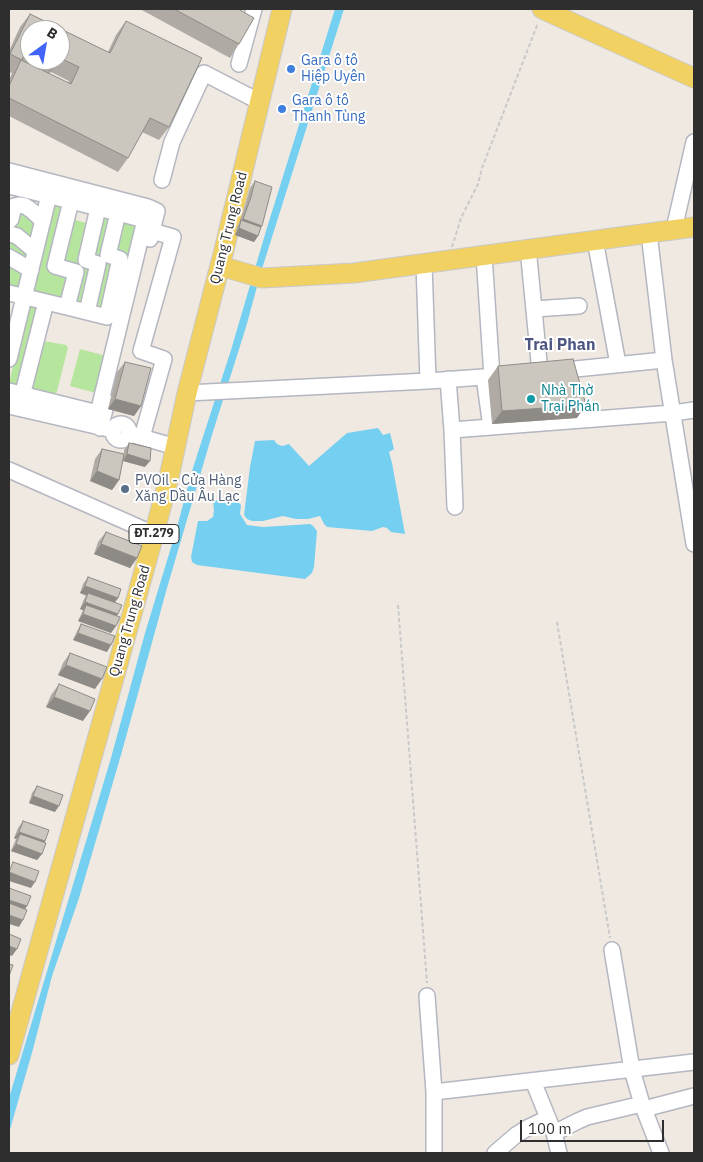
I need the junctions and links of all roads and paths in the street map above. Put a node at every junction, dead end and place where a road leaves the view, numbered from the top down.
1 (254, 9) edge
2 (542, 9) edge
3 (278, 10) edge
4 (239, 64) dead end
5 (694, 78) edge
6 (260, 102) junction
7 (694, 142) edge
8 (9, 171) edge
9 (162, 180) dead end
10 (9, 186) edge
11 (49, 195) junction
12 (71, 201) junction
13 (98, 208) junction
14 (118, 213) junction
15 (9, 221) edge
16 (43, 221) junction
17 (694, 227) edge
18 (674, 229) junction
19 (152, 231) junction
20 (649, 233) junction
21 (9, 234) edge
22 (594, 240) junction
23 (528, 248) junction
24 (35, 251) junction
25 (484, 255) junction
26 (9, 257) edge
27 (448, 260) junction
28 (424, 264) junction
29 (220, 266) junction
30 (31, 270) junction
31 (9, 293) edge
32 (24, 297) junction
33 (46, 302) junction
34 (579, 306) dead end
35 (67, 307) junction
36 (534, 309) junction
37 (86, 312) junction
38 (13, 321) edge
39 (10, 349) edge
40 (664, 360) junction
41 (618, 364) junction
42 (531, 373) junction
43 (488, 377) junction
44 (448, 379) junction
45 (428, 381) junction
46 (187, 393) junction
47 (15, 400) edge
48 (52, 409) junction
49 (694, 410) edge
50 (673, 413) junction
51 (491, 427) junction
52 (106, 429) junction
53 (452, 430) junction
54 (136, 435) junction
55 (176, 447) junction
56 (9, 470) edge
57 (455, 507) dead end
58 (154, 534) junction
59 (694, 544) edge
60 (398, 605) dead end
61 (557, 622) dead end
62 (612, 950) joint
63 (427, 996) joint
64 (9, 1055) edge
65 (694, 1062) edge
66 (632, 1070) junction
67 (534, 1081) junction
68 (434, 1092) junction
69 (694, 1096) edge
70 (643, 1106) junction
71 (548, 1118) junction
72 (554, 1133) junction
73 (434, 1153) edge
74 (494, 1153) edge
75 (559, 1153) edge
76 (661, 1153) edge

1 - 4 street
2 - 5 main road
2 - 27 path
3 - 6 main road, Quang Trung Road / ĐT.279
6 - 9 street
6 - 29 main road, Quang Trung Road / ĐT.279
7 - 18 street
8 - 19 street
10 - 11 street
11 - 12 street
11 - 16 street
12 - 13 street
12 - 35 street
13 - 14 street
13 - 37 street
14 - 37 street
14 - 48 street
15 - 16 street
16 - 24 street
17 - 18 main road
18 - 20 main road
19 - 52 street
19 - 54 street
20 - 22 main road
20 - 40 street
21 - 24 street
22 - 23 main road
22 - 41 street
23 - 25 main road
23 - 36 street
24 - 30 street
25 - 27 main road
25 - 43 street
26 - 30 street
27 - 28 main road
28 - 29 main road
28 - 45 street
29 - 46 main road, Quang Trung Road / ĐT.279
30 - 32 street
31 - 32 street
32 - 33 street
32 - 38 street
33 - 35 street
33 - 47 street
34 - 36 street
35 - 37 street
36 - 42 street
38 - 39 street
40 - 41 street
40 - 50 street
41 - 42 street
42 - 43 street
43 - 44 street
43 - 51 street
44 - 45 street
44 - 53 street
45 - 46 street
46 - 55 main road, Quang Trung Road / ĐT.279
47 - 48 street
48 - 52 street
49 - 50 street
50 - 51 street
50 - 59 street
51 - 53 street
52 - 54 street
53 - 57 street
54 - 55 street
55 - 58 main road, Quang Trung Road / ĐT.279
56 - 58 street
58 - 64 main road, Quang Trung Road / ĐT.279
60 - 63 path
61 - 62 path
62 - 66 street
63 - 68 street
65 - 66 street
66 - 67 street
66 - 70 street
67 - 68 street
67 - 71 street
68 - 73 street
69 - 70 street
70 - 72 street
70 - 76 street
71 - 72 street
71 - 74 street
72 - 75 street

